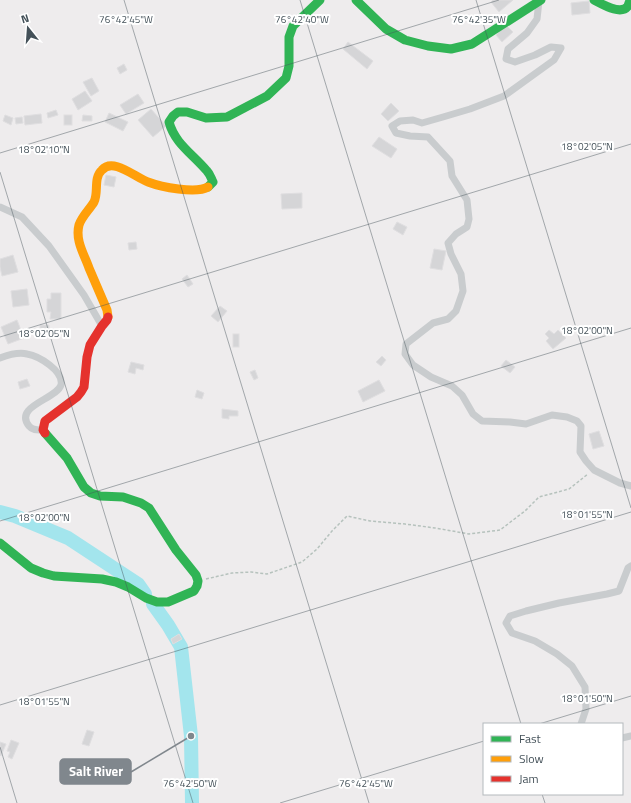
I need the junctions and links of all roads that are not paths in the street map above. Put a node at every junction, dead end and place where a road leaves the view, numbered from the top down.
1 (320, 0) edge
2 (356, 0) edge
3 (540, 0) edge
4 (594, 0) edge
5 (630, 0) edge
6 (0, 207) edge
7 (102, 326) junction
8 (0, 358) edge
9 (44, 430) junction
10 (631, 486) edge
11 (0, 543) edge
12 (631, 566) edge
13 (581, 723) edge

1 - 7 street
2 - 3 street
3 - 10 street
4 - 5 street
6 - 7 street
7 - 9 street
8 - 9 street
9 - 11 street
12 - 13 street

